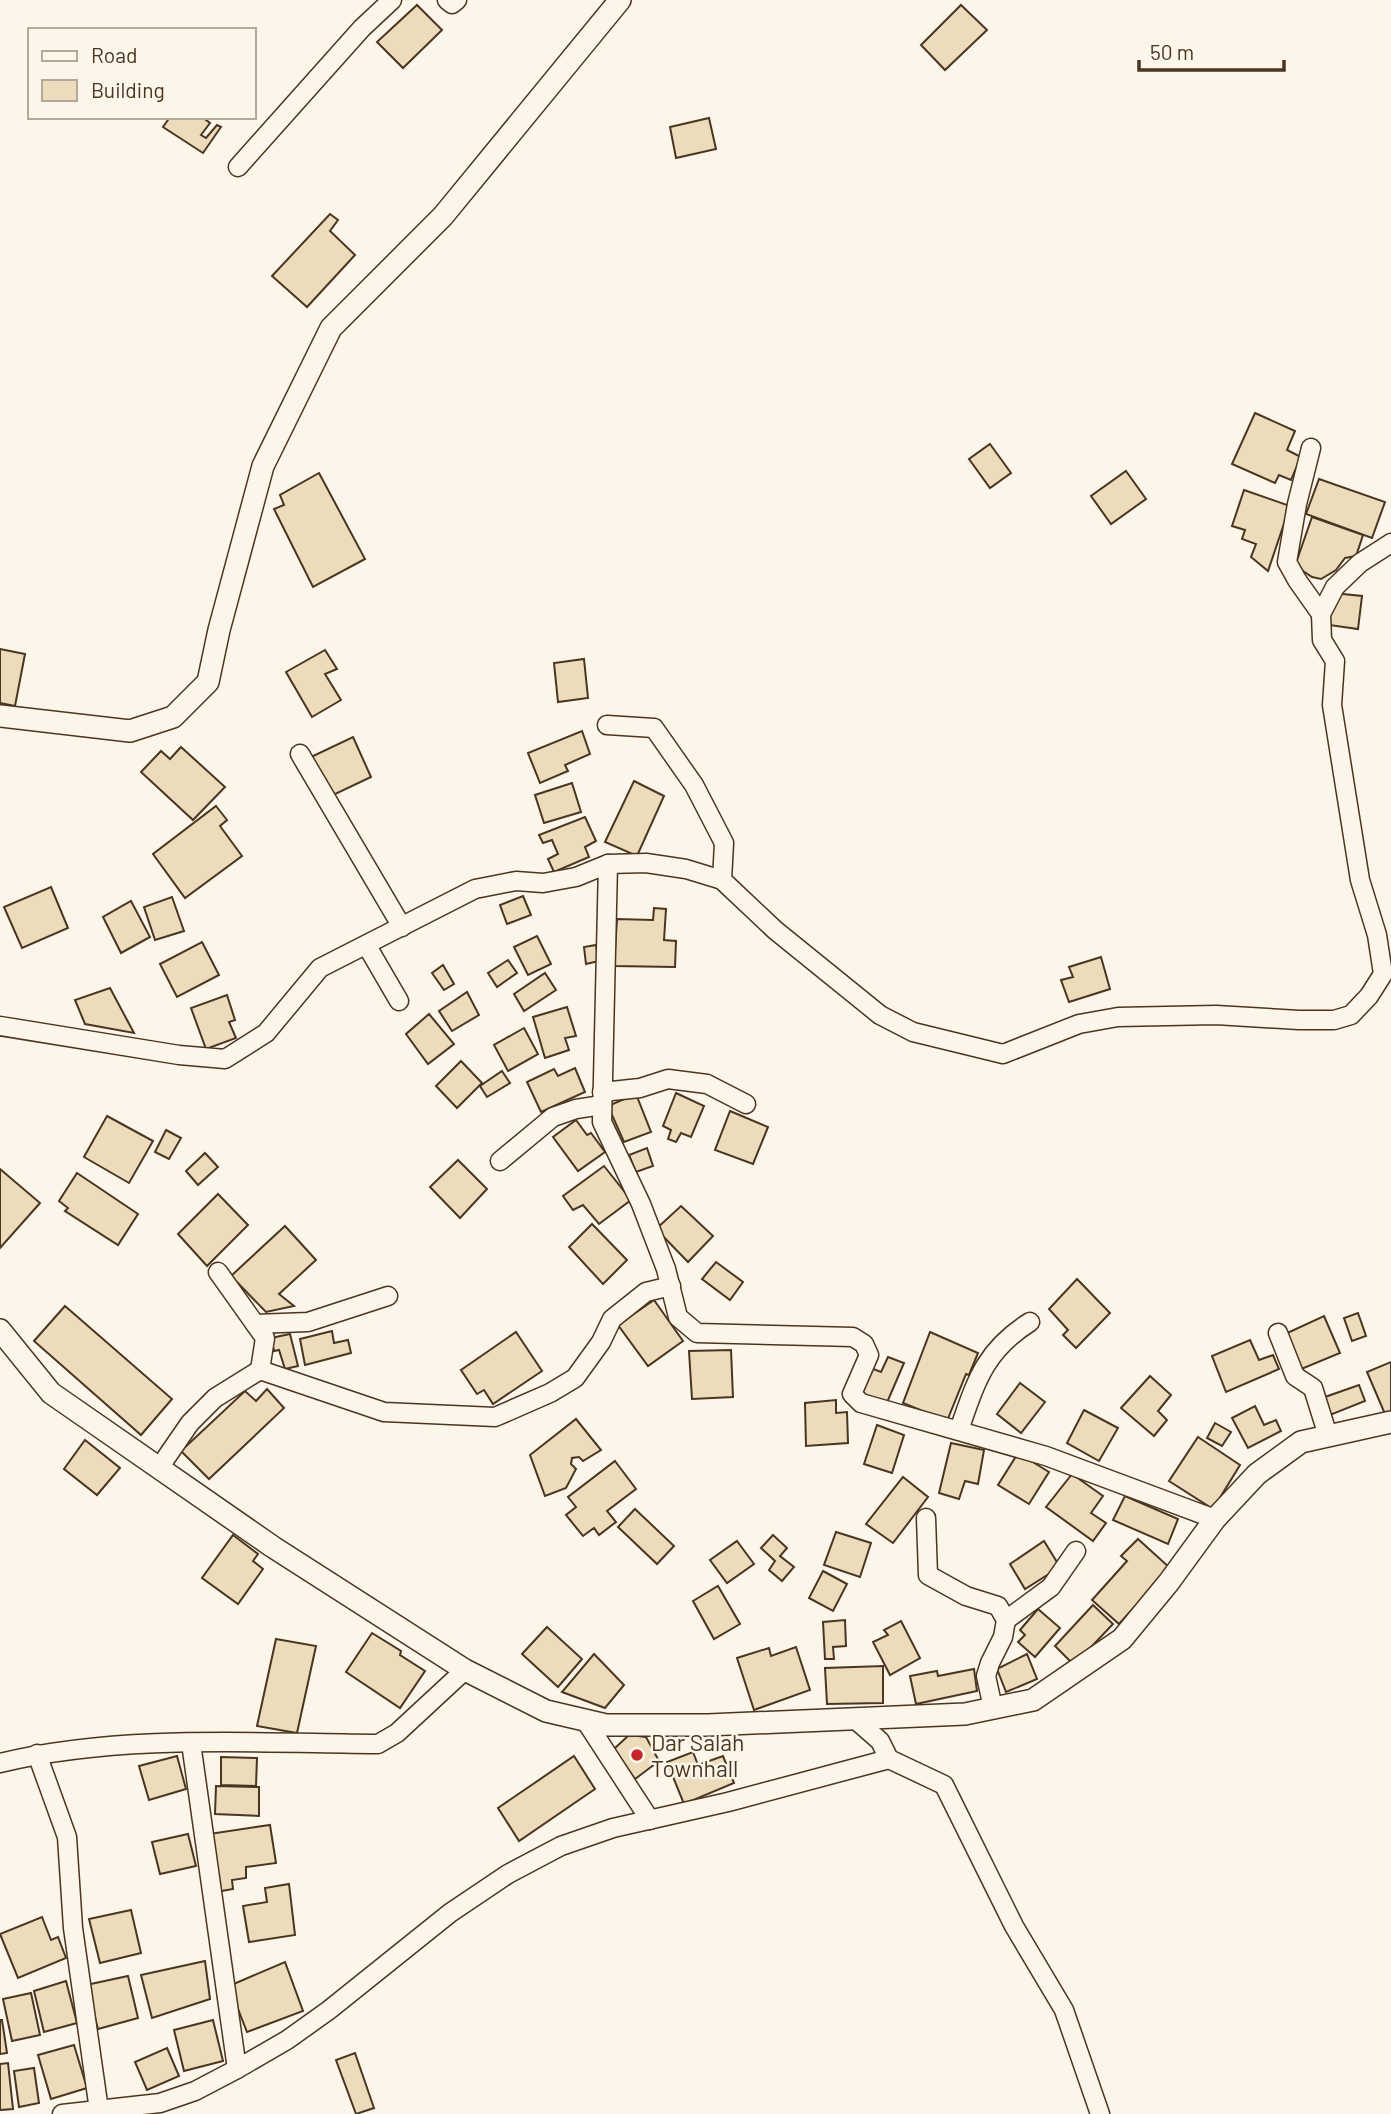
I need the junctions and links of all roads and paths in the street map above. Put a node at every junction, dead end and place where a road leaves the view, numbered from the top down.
1 (392, 0) edge
2 (447, 0) edge
3 (457, 0) edge
4 (620, 0) edge
5 (238, 167) dead end
6 (1311, 448) dead end
7 (1391, 543) edge
8 (1321, 614) junction
9 (0, 716) edge
10 (607, 725) dead end
11 (300, 754) dead end
12 (608, 864) junction
13 (722, 880) junction
14 (402, 927) junction
15 (367, 946) junction
16 (399, 1001) dead end
17 (0, 1026) edge
18 (602, 1099) junction
19 (746, 1104) dead end
20 (500, 1161) dead end
21 (218, 1272) dead end
22 (671, 1286) junction
23 (388, 1296) dead end
24 (1030, 1322) dead end
25 (255, 1324) junction
26 (0, 1330) edge
27 (1279, 1334) dead end
28 (260, 1370) junction
29 (1391, 1422) edge
30 (960, 1430) junction
31 (1328, 1436) junction
32 (159, 1468) junction
33 (926, 1518) dead end
34 (1215, 1519) junction
35 (1076, 1551) dead end
36 (1006, 1620) junction
37 (465, 1670) junction
38 (993, 1708) junction
39 (584, 1720) junction
40 (856, 1720) junction
41 (191, 1743) junction
42 (37, 1754) junction
43 (889, 1759) junction
44 (0, 1763) edge
45 (650, 1819) junction
46 (237, 2069) junction
47 (160, 2109) edge
48 (99, 2110) junction
49 (62, 2114) edge
50 (1100, 2114) edge

1 - 5 street
2 - 3 street
4 - 9 street
6 - 8 street
7 - 8 street
8 - 13 street
10 - 13 street
11 - 14 street
12 - 13 street
12 - 14 street
12 - 18 street
14 - 15 street
15 - 16 street
15 - 17 street
18 - 19 street
18 - 20 street
18 - 22 street
21 - 25 street
22 - 28 street
22 - 30 street
23 - 25 street
24 - 30 street
25 - 28 street
26 - 32 street
27 - 31 street
28 - 32 street
29 - 31 street
30 - 34 street
31 - 34 street
32 - 37 street
33 - 36 street
34 - 38 street
35 - 36 street
36 - 38 street
37 - 39 street
37 - 41 street
38 - 40 street
39 - 40 street
39 - 45 street
40 - 43 street
41 - 42 street
41 - 46 street
42 - 44 street
42 - 48 street
43 - 45 street
43 - 50 street
45 - 46 street
46 - 47 street
47 - 48 street
48 - 49 street

